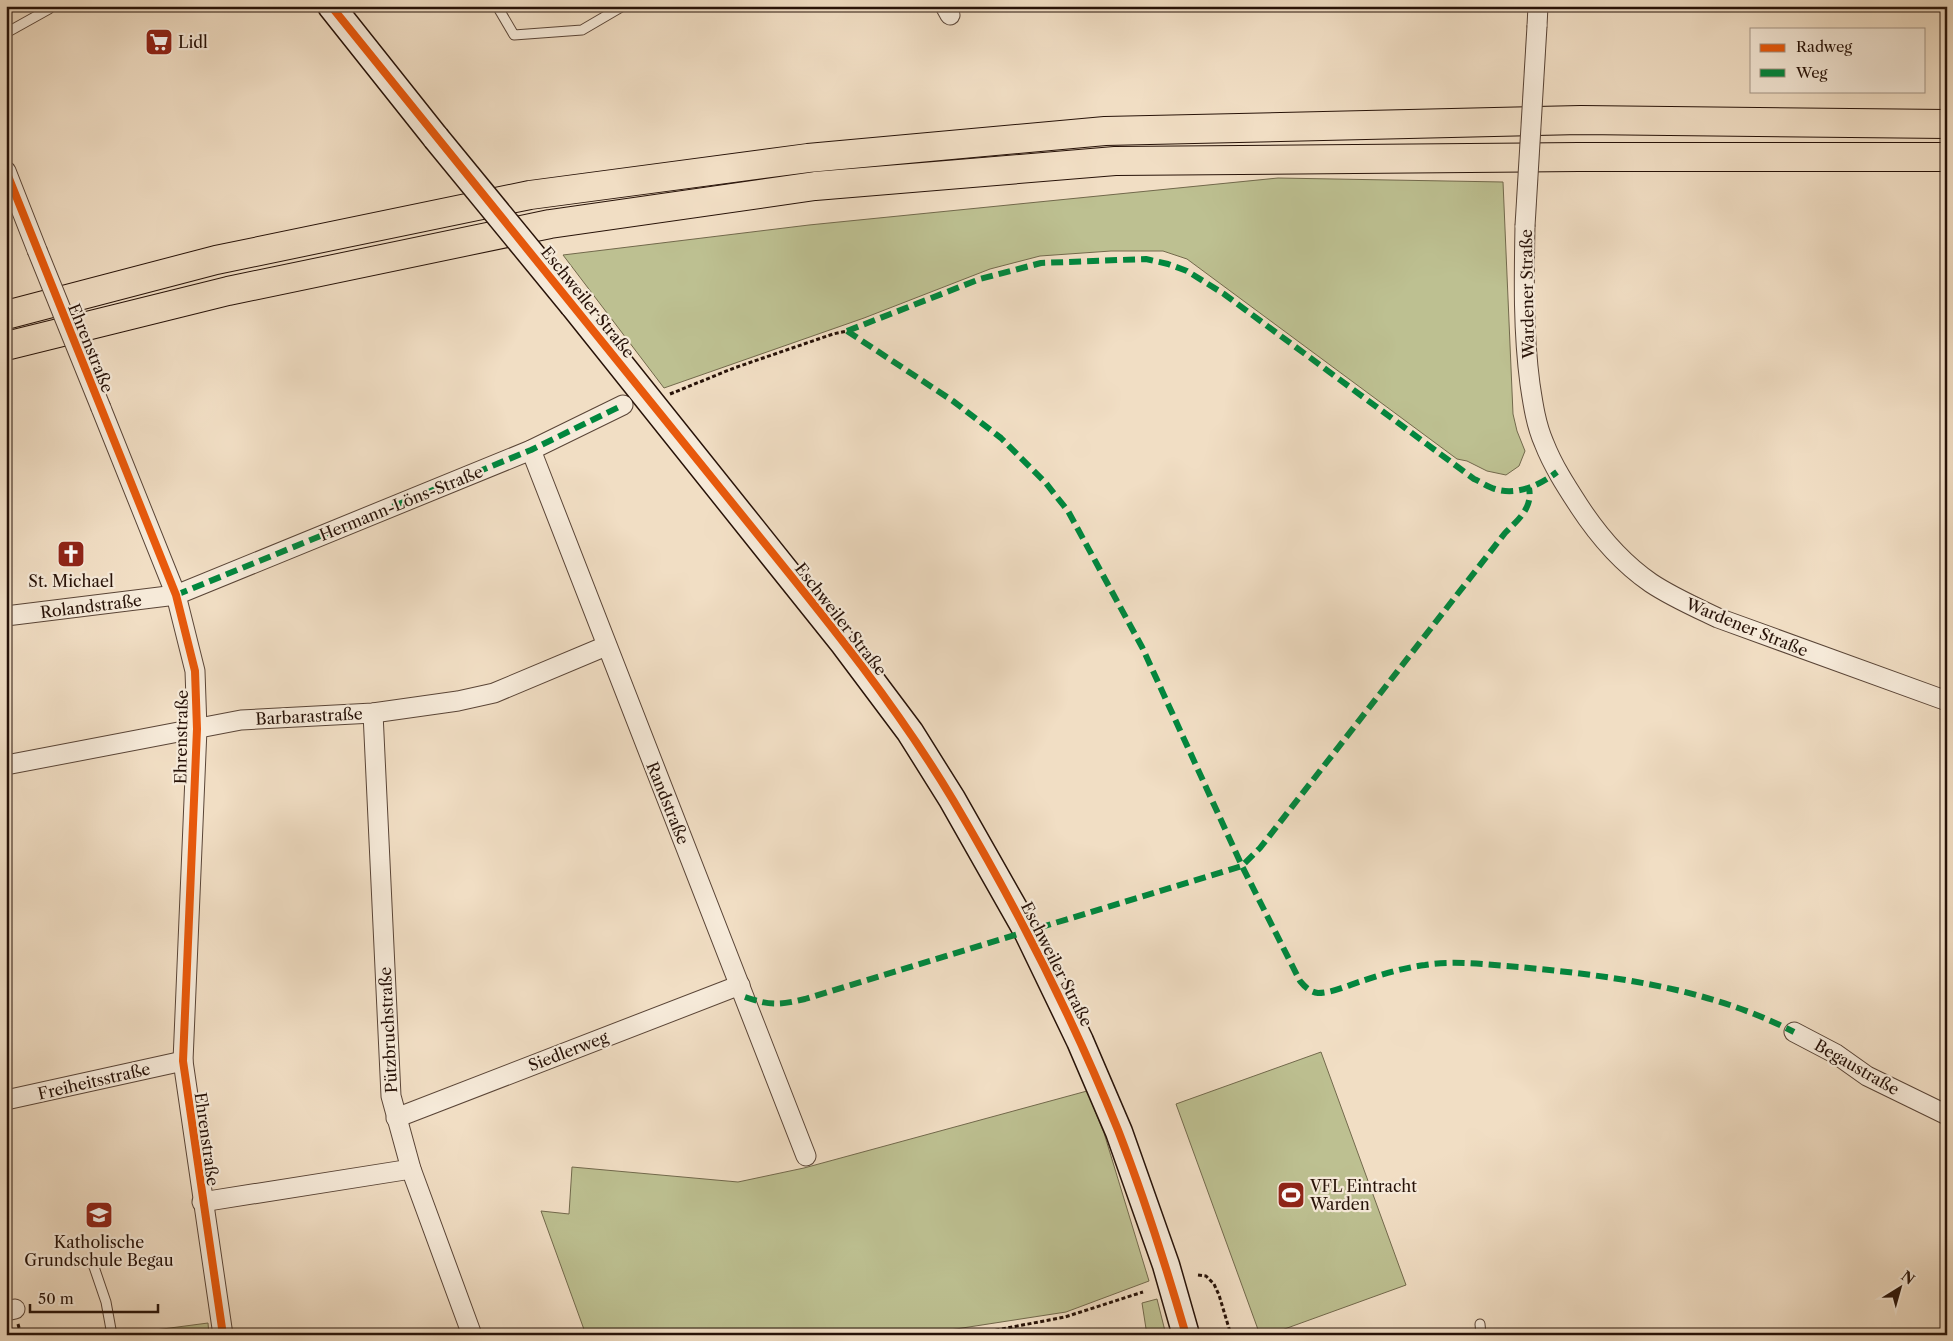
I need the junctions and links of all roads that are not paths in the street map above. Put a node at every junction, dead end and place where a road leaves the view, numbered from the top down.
1 (331, 6) edge
2 (497, 6) edge
3 (623, 6) edge
4 (1538, 6) edge
5 (49, 10) dead end
6 (6, 33) edge
7 (1947, 124) edge
8 (1947, 158) edge
9 (6, 171) edge
10 (6, 315) edge
11 (6, 346) edge
12 (623, 405) dead end
13 (531, 450) junction
14 (176, 595) junction
15 (6, 616) edge
16 (606, 646) junction
17 (1947, 701) edge
18 (373, 713) junction
19 (197, 729) junction
20 (6, 765) edge
21 (740, 985) junction
22 (1794, 1032) dead end
23 (183, 1061) junction
24 (6, 1100) edge
25 (1947, 1115) edge
26 (396, 1118) junction
27 (806, 1156) dead end
28 (411, 1169) junction
29 (202, 1202) junction
30 (92, 1261) dead end
31 (1480, 1324) dead end
32 (112, 1335) edge
33 (222, 1335) edge
34 (472, 1335) edge
35 (1186, 1335) edge
36 (1480, 1335) edge

1 - 35 street, Eschweiler Straße, bridge
2 - 3 lane
4 - 17 street, Wardener Straße, bridge
5 - 6 lane
7 - 10 highway
8 - 11 highway
9 - 14 street, Ehrenstraße, bridge
12 - 13 street, Hermann-Löns-Straße
13 - 14 street, Hermann-Löns-Straße
13 - 16 street, Randstraße
14 - 15 street, Rolandstraße
14 - 19 street, Ehrenstraße
16 - 18 street, Barbarastraße
16 - 21 street, Randstraße
18 - 19 street, Barbarastraße
18 - 26 street, Pützbruchstraße
19 - 20 street, Barbarastraße
19 - 23 street, Ehrenstraße
21 - 26 street, Siedlerweg
21 - 27 street, Randstraße
22 - 25 street, Begaustraße
23 - 24 street, Freiheitsstraße
23 - 29 street, Ehrenstraße
26 - 28 street, Pützbruchstraße
28 - 29 street
28 - 34 street, Pützbruchstraße
29 - 33 street, Ehrenstraße
30 - 32 lane
31 - 36 lane

